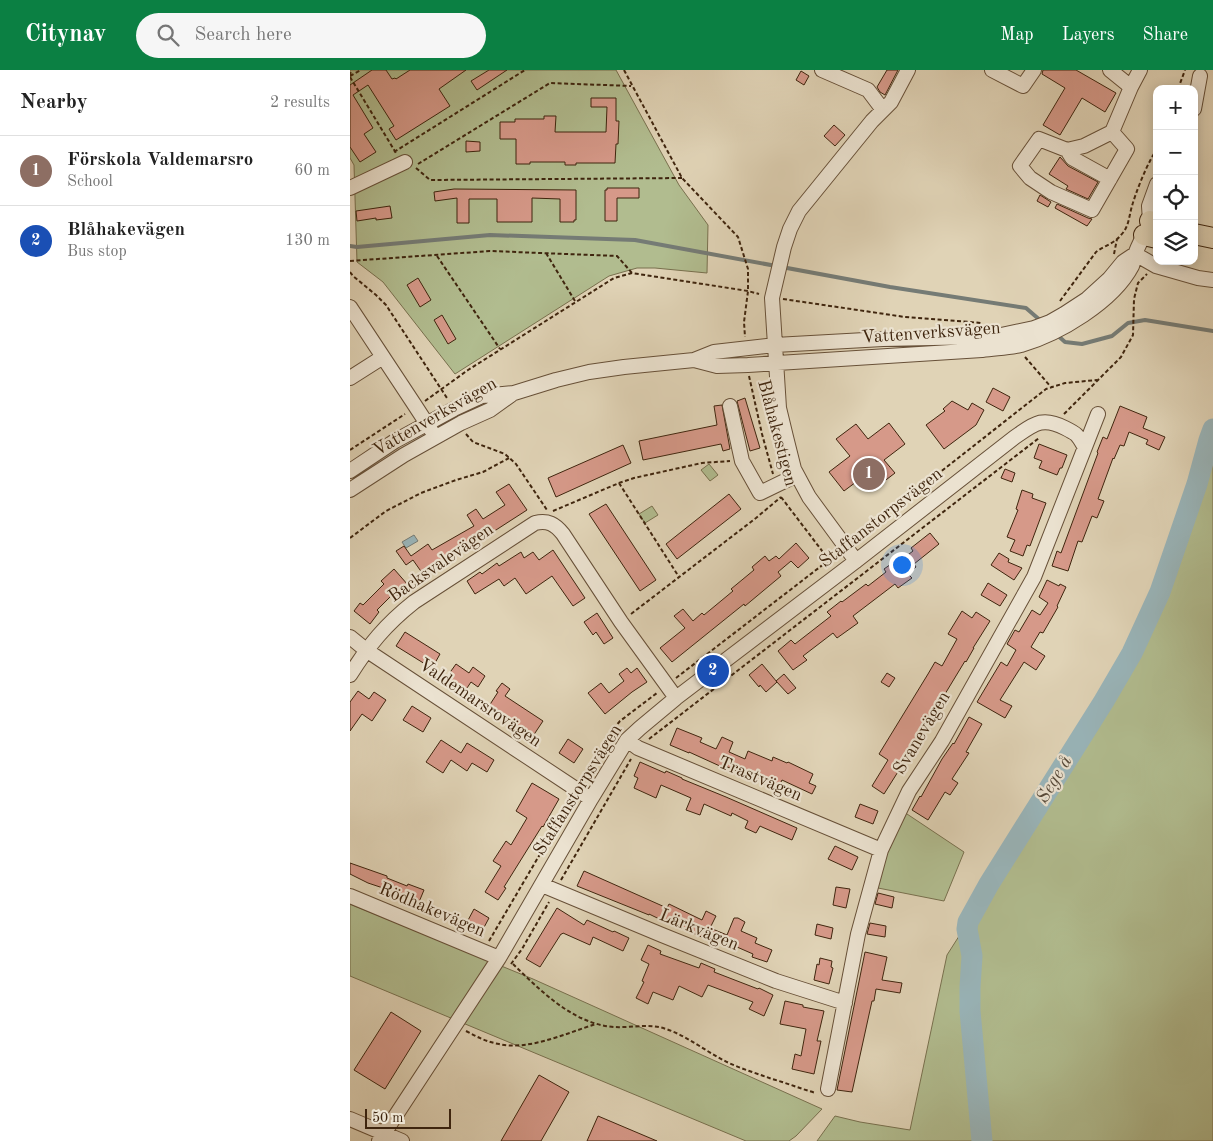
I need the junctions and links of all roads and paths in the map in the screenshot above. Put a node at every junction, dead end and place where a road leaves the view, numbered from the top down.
1 (351, 70) edge
2 (360, 70) edge
3 (525, 70) edge
4 (624, 70) edge
5 (822, 70) edge
6 (908, 70) edge
7 (992, 70) edge
8 (1034, 70) edge
9 (1110, 70) edge
10 (1140, 70) edge
11 (1185, 70) edge
12 (350, 76) edge
13 (1179, 85) edge
14 (632, 86) junction
15 (1131, 87) junction
16 (883, 110) junction
17 (1112, 132) junction
18 (1067, 150) junction
19 (1153, 156) edge
20 (405, 162) dead end
21 (682, 178) junction
22 (1110, 179) junction
23 (350, 188) edge
24 (1153, 195) edge
25 (1153, 226) edge
26 (1198, 235) edge
27 (1213, 238) edge
28 (1198, 249) edge
29 (1213, 251) edge
30 (546, 253) junction
31 (1135, 254) junction
32 (436, 255) junction
33 (350, 260) edge
34 (350, 272) edge
35 (632, 273) junction
36 (1213, 280) edge
37 (1138, 283) dead end
38 (748, 292) junction
39 (773, 292) junction
40 (575, 302) junction
41 (1058, 302) dead end
42 (350, 307) edge
43 (983, 324) dead end
44 (1038, 332) junction
45 (775, 345) junction
46 (500, 349) junction
47 (746, 349) junction
48 (1024, 355) dead end
49 (383, 357) junction
50 (694, 360) junction
51 (777, 363) junction
52 (748, 365) junction
53 (350, 378) edge
54 (1097, 380) junction
55 (1051, 387) junction
56 (442, 390) junction
57 (514, 393) junction
58 (730, 406) dead end
59 (416, 407) junction
60 (454, 409) junction
61 (1098, 414) dead end
62 (427, 423) junction
63 (461, 423) junction
64 (1055, 423) junction
65 (434, 438) junction
66 (1084, 446) junction
67 (350, 450) edge
68 (508, 458) junction
69 (742, 461) junction
70 (350, 471) edge
71 (797, 474) junction
72 (619, 483) junction
73 (350, 490) edge
74 (779, 492) junction
75 (548, 517) junction
76 (350, 538) edge
77 (845, 547) junction
78 (829, 560) junction
79 (856, 561) junction
80 (679, 577) junction
81 (621, 622) junction
82 (350, 637) edge
83 (366, 650) junction
84 (350, 675) edge
85 (666, 685) junction
86 (676, 698) junction
87 (633, 744) junction
88 (585, 795) junction
89 (880, 850) junction
90 (548, 888) junction
91 (350, 896) edge
92 (483, 951) junction
93 (502, 962) junction
94 (845, 1003) junction
95 (596, 1024) junction
96 (455, 1025) junction
97 (828, 1089) joint
98 (350, 1119) edge
99 (381, 1137) edge
100 (402, 1141) edge

1 - 12 path
2 - 12 path
3 - 12 path
4 - 14 path
5 - 16 street
6 - 16 street
7 - 8 street
9 - 15 street
10 - 15 street
11 - 13 path
14 - 21 path
14 - 21 path
15 - 17 street
16 - 39 street
17 - 18 street
17 - 22 street
18 - 22 street
18 - 22 street
19 - 41 path
20 - 23 street
21 - 38 path
24 - 25 street, Vattenverksvägen
25 - 31 street, Vattenverksvägen
26 - 27 highway
28 - 29 highway
30 - 32 path
30 - 35 path
30 - 40 path
31 - 36 street
31 - 44 street, Vattenverksvägen
32 - 33 path
32 - 46 path
34 - 56 path
35 - 38 path
35 - 40 path
37 - 54 path
38 - 39 path
38 - 47 path
39 - 43 path
39 - 45 street
40 - 46 path
42 - 49 street
44 - 45 street, Vattenverksvägen
44 - 51 street, Vattenverksvägen
45 - 47 street, Vattenverksvägen
45 - 51 street
46 - 56 path
47 - 50 street, Vattenverksvägen
48 - 55 path
49 - 53 street
49 - 59 street
50 - 52 street, Vattenverksvägen
50 - 57 street, Vattenverksvägen
51 - 52 street, Vattenverksvägen
51 - 71 street
52 - 74 path, Blåhakestigen
54 - 55 path
54 - 64 path
55 - 77 path
56 - 59 path
56 - 60 path
57 - 60 street, Vattenverksvägen
57 - 63 street, Vattenverksvägen
58 - 69 street
59 - 62 street
59 - 67 path
60 - 62 street, Vattenverksvägen
61 - 66 street, Svanevägen
62 - 65 street
62 - 70 street, Vattenverksvägen
63 - 65 street, Vattenverksvägen
63 - 68 path
64 - 66 street
64 - 79 street, Staffanstorpsvägen
64 - 87 path
65 - 73 street, Vattenverksvägen
66 - 89 street, Svanevägen
68 - 75 path
68 - 76 path
69 - 72 path
69 - 74 street
71 - 74 street
71 - 77 street
72 - 75 path
72 - 80 path
74 - 78 path, Blåhakestigen
74 - 80 path
75 - 81 street
75 - 83 street, Backsvalevägen
77 - 78 path
77 - 79 street
78 - 85 path
79 - 86 street, Staffanstorpsvägen
80 - 81 path
81 - 85 street
82 - 83 street, Valdemarsrovägen
83 - 84 street, Backsvalevägen
83 - 88 street, Valdemarsrovägen
85 - 86 street
85 - 88 path
86 - 87 street, Staffanstorpsvägen
87 - 88 street, Staffanstorpsvägen
87 - 89 street, Trastvägen
87 - 90 path
88 - 90 street, Staffanstorpsvägen
88 - 92 path
89 - 94 street, Svanevägen
90 - 93 street, Staffanstorpsvägen
90 - 93 path
90 - 94 street, Lärkvägen
91 - 92 street, Rödhakevägen
92 - 93 street, Rödhakevägen
93 - 95 path
93 - 96 street, Staffanstorpsvägen
94 - 97 street, Svanevägen
95 - 96 path
95 - 97 path
96 - 99 street, Staffanstorpsvägen
98 - 99 street
99 - 100 street

